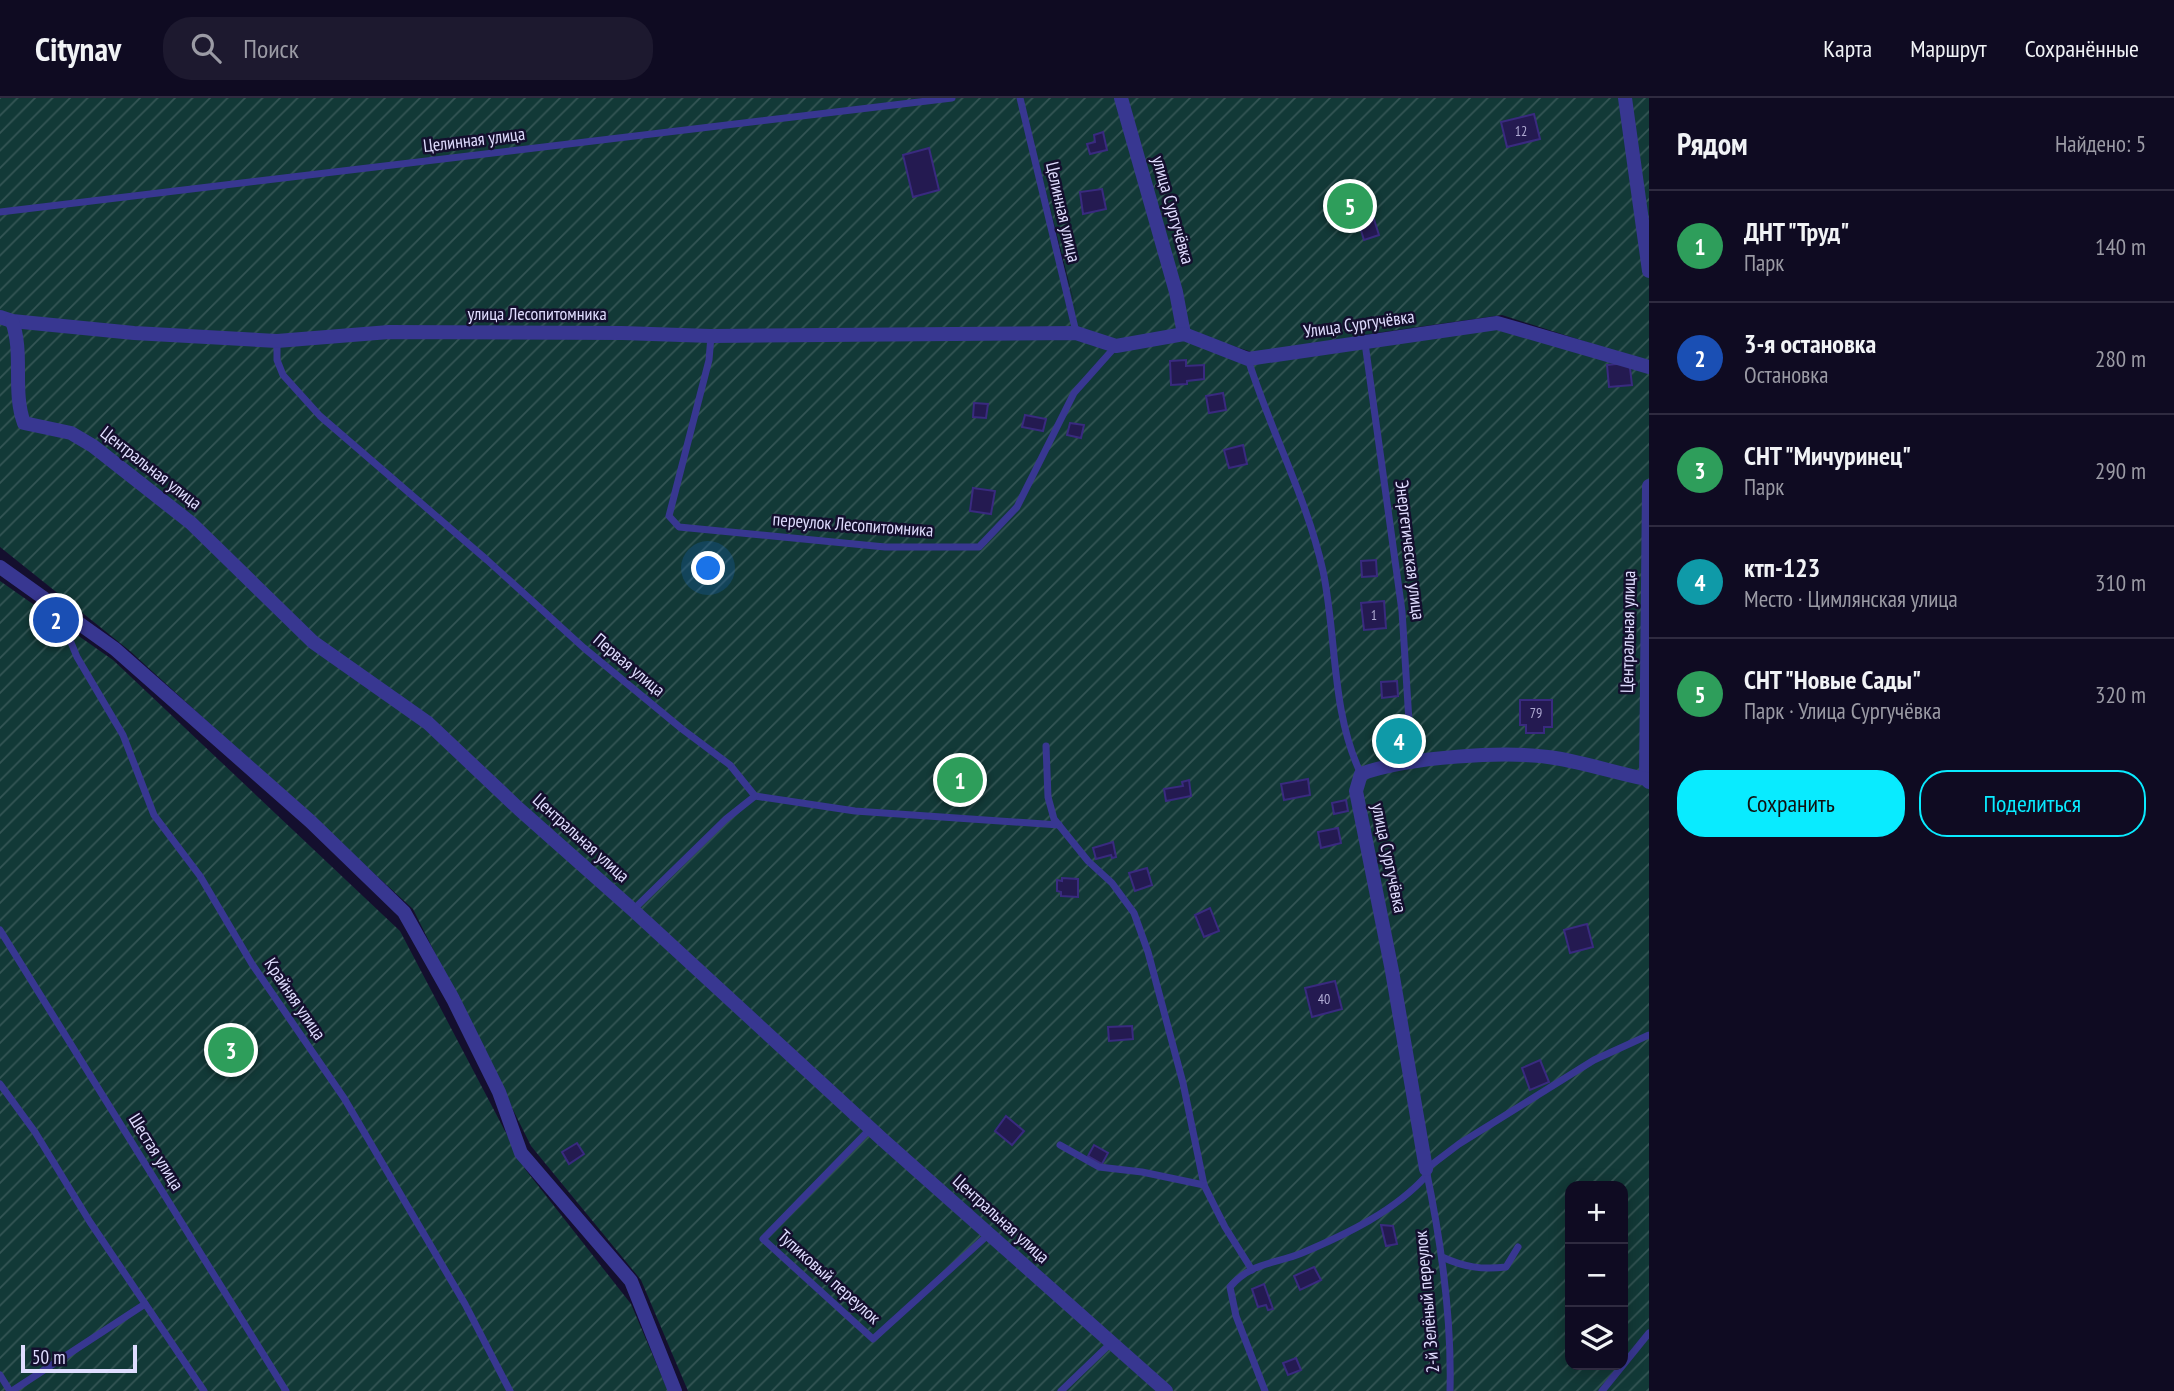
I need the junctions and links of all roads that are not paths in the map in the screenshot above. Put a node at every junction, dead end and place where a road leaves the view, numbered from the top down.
1 (952, 98) edge
2 (1020, 98) edge
3 (1121, 98) edge
4 (1625, 98) edge
5 (0, 212) edge
6 (1649, 271) edge
7 (6, 319) edge
8 (1076, 333) junction
9 (1184, 334) junction
10 (711, 337) junction
11 (277, 341) junction
12 (1365, 342) junction
13 (1116, 346) junction
14 (1248, 359) junction
15 (1649, 367) edge
16 (1649, 486) edge
17 (0, 567) edge
18 (75, 621) junction
19 (1046, 746) dead end
20 (1418, 763) junction
21 (1362, 774) junction
22 (1647, 781) edge
23 (755, 796) junction
24 (1059, 825) junction
25 (633, 909) junction
26 (0, 930) edge
27 (1649, 1035) edge
28 (0, 1084) edge
29 (870, 1128) junction
30 (1060, 1145) dead end
31 (1427, 1172) junction
32 (1204, 1185) junction
33 (989, 1234) junction
34 (1518, 1247) dead end
35 (1443, 1257) junction
36 (1252, 1270) junction
37 (145, 1304) junction
38 (1649, 1333) edge
39 (1112, 1343) junction
40 (0, 1375) edge
41 (11, 1391) edge
42 (204, 1391) edge
43 (286, 1391) edge
44 (510, 1391) edge
45 (675, 1391) edge
46 (1061, 1391) edge
47 (1166, 1391) edge
48 (1265, 1391) edge
49 (1450, 1391) edge
50 (1602, 1391) edge

1 - 5 lane, Целинная улица
2 - 8 lane, Целинная улица
3 - 9 street, улица Сургучёвка
4 - 6 street
7 - 11 street, улица Лесопитомника
7 - 25 street, Центральная улица
8 - 10 street, улица Лесопитомника
8 - 13 street
9 - 13 street
9 - 14 street, Улица Сургучёвка
10 - 11 street, улица Лесопитомника
10 - 13 lane, переулок Лесопитомника
11 - 23 lane, Первая улица
12 - 14 street, Улица Сургучёвка
12 - 15 street, Улица Сургучёвка
12 - 20 lane, Энергетическая улица
14 - 21 lane, улица Сургучёвка
16 - 22 street, Центральная улица
17 - 18 street
18 - 44 lane, Крайняя улица
18 - 45 street
19 - 24 lane
20 - 21 street
20 - 22 street
21 - 31 street, улица Сургучёвка
23 - 24 lane
23 - 25 lane
24 - 32 lane
25 - 29 street, Центральная улица
26 - 43 lane, Шестая улица
27 - 31 lane
28 - 37 lane
29 - 33 street, Центральная улица
29 - 33 lane, Тупиковый переулок
30 - 32 lane
31 - 35 lane, 2-й Зелёный переулок
31 - 36 lane
32 - 36 lane
33 - 39 street, Центральная улица
34 - 35 lane
35 - 49 lane, 2-й Зелёный переулок
36 - 48 lane
37 - 41 lane
37 - 42 lane
38 - 50 lane
39 - 46 lane
39 - 47 street, Центральная улица
40 - 41 lane

